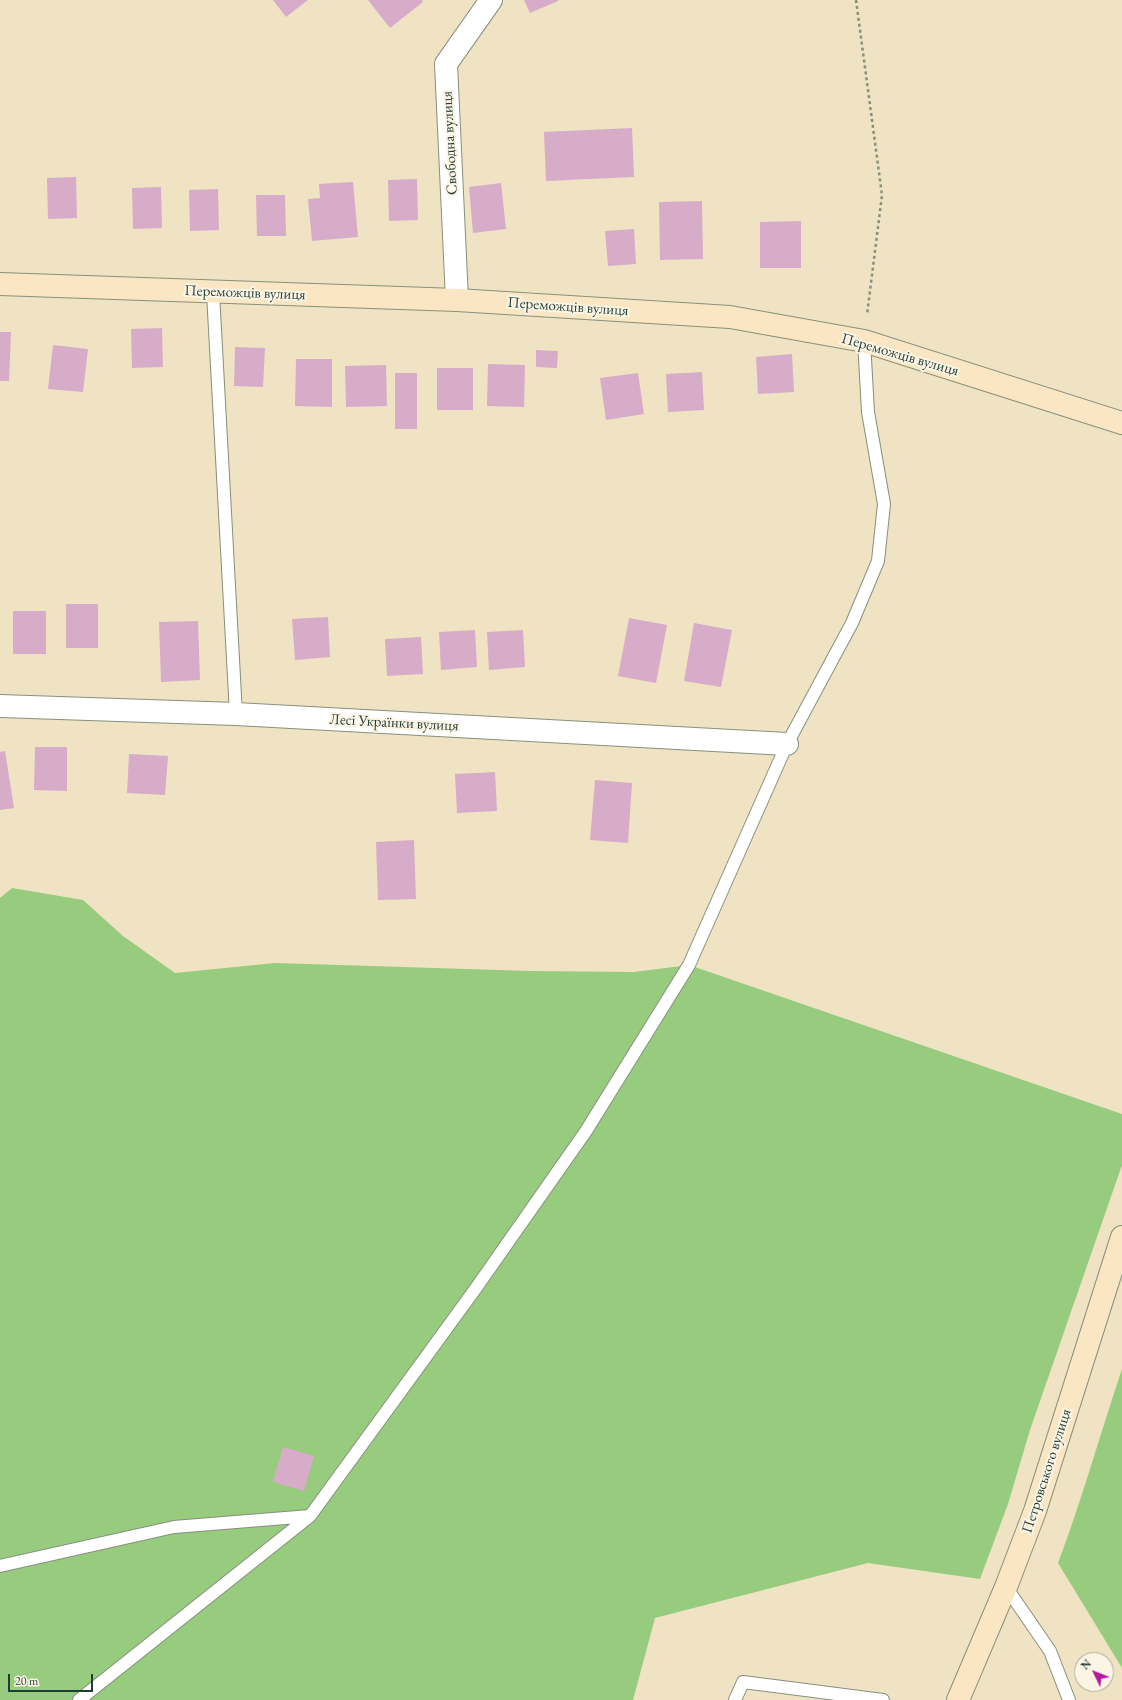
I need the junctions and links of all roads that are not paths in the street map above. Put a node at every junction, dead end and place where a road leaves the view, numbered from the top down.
1 (491, 0) edge
2 (0, 284) edge
3 (214, 293) junction
4 (457, 300) junction
5 (864, 342) junction
6 (1122, 424) edge
7 (0, 706) edge
8 (236, 714) junction
9 (787, 744) junction
10 (1122, 1237) edge
11 (310, 1516) junction
12 (0, 1566) edge
13 (1006, 1587) junction
14 (79, 1700) edge
15 (735, 1700) edge
16 (883, 1700) edge
17 (958, 1700) edge
18 (1068, 1700) edge

1 - 4 street, Свободна вулиця
2 - 3 main road, Переможців вулиця
3 - 4 main road, Переможців вулиця
3 - 8 lane
4 - 5 main road, Переможців вулиця
5 - 6 main road, Переможців вулиця
5 - 9 lane
7 - 8 street, Лесі Українки вулиця
8 - 9 street, Лесі Українки вулиця
9 - 11 lane
10 - 13 main road, Петровського вулиця
11 - 12 lane
11 - 14 lane
13 - 17 main road, Петровського вулиця
13 - 18 lane
15 - 16 lane

